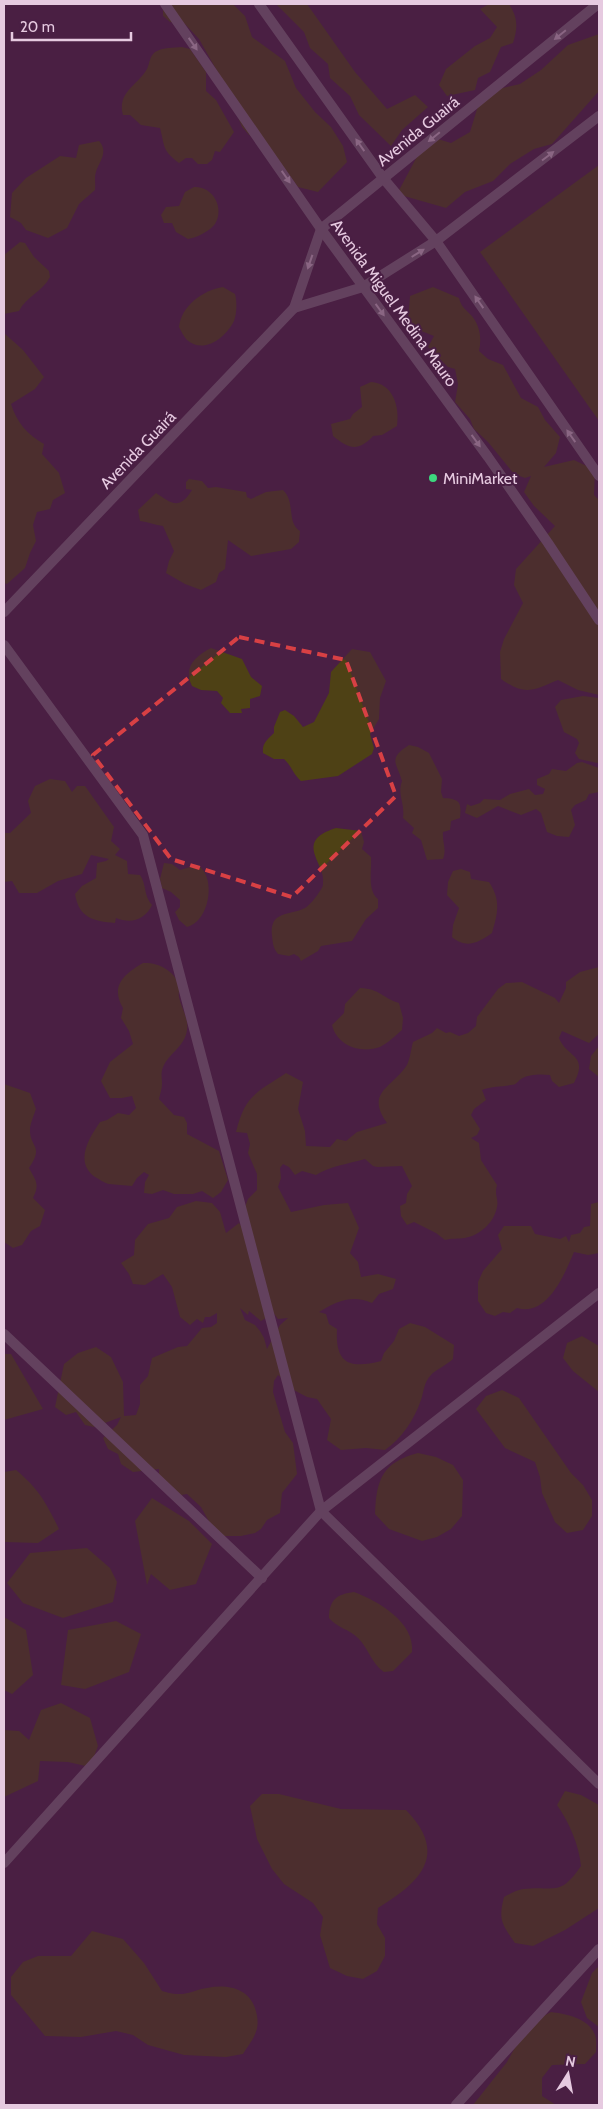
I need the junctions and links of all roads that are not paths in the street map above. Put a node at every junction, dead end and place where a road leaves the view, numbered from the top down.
1 (165, 4) edge
2 (260, 4) edge
3 (598, 4) edge
4 (599, 116) edge
5 (383, 178) junction
6 (321, 229) junction
7 (436, 241) junction
8 (363, 287) junction
9 (294, 308) junction
10 (599, 476) edge
11 (4, 612) edge
12 (599, 620) edge
13 (4, 645) edge
14 (599, 1293) edge
15 (4, 1334) edge
16 (322, 1511) junction
17 (262, 1578) junction
18 (599, 1784) edge
19 (4, 1863) edge
20 (599, 1949) edge
21 (456, 2105) edge

1 -> 6 street, Avenida Miguel Medina Mauro
5 -> 2 street
3 -> 5 street, Avenida Guairá
7 -> 4 street, Avenida Guairá
5 - 6 street, Avenida Guairá
5 - 7 street
6 - 8 street, Avenida Miguel Medina Mauro
6 -> 9 street, Avenida Guairá
8 -> 7 street, Avenida Guairá
10 -> 7 street
8 - 9 street, Avenida Guairá
8 -> 12 street, Avenida Miguel Medina Mauro
9 - 11 street, Avenida Guairá
13 - 16 street
14 - 16 street
15 - 17 street
16 - 17 street
16 - 18 street
17 - 19 street
20 - 21 street

